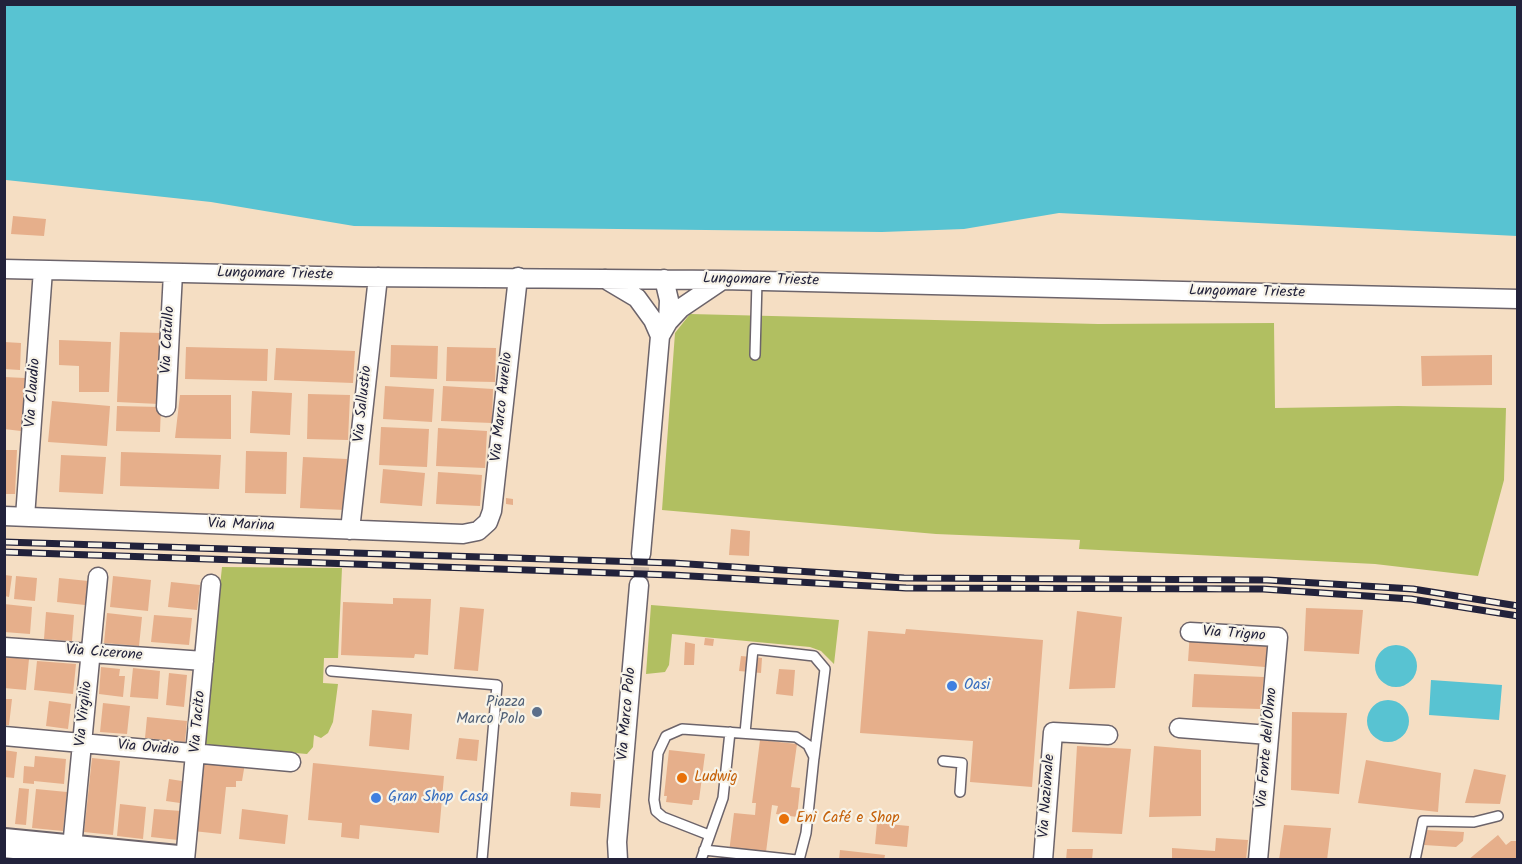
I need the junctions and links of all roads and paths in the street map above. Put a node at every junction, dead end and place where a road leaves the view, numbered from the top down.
1 (4, 269) edge
2 (43, 270) junction
3 (173, 273) junction
4 (378, 277) junction
5 (518, 277) junction
6 (601, 277) junction
7 (664, 279) junction
8 (722, 280) junction
9 (757, 281) junction
10 (1518, 299) edge
11 (660, 326) junction
12 (755, 355) dead end
13 (166, 407) dead end
14 (4, 516) edge
15 (25, 517) junction
16 (350, 530) junction
17 (478, 531) joint
18 (641, 554) tunnel mouth
19 (98, 577) dead end
20 (211, 584) dead end
21 (639, 585) tunnel mouth
22 (1190, 632) dead end
23 (1278, 637) joint
24 (4, 647) edge
25 (91, 653) junction
26 (204, 661) junction
27 (331, 671) dead end
28 (1179, 728) dead end
29 (730, 732) junction
30 (745, 733) junction
31 (1108, 735) dead end
32 (1269, 735) junction
33 (4, 736) edge
34 (82, 743) junction
35 (196, 753) junction
36 (943, 761) dead end
37 (291, 762) dead end
38 (814, 763) junction
39 (960, 792) dead end
40 (1498, 816) dead end
41 (709, 836) junction
42 (4, 843) edge
43 (618, 851) edge
44 (71, 855) edge
45 (703, 855) edge
46 (178, 860) edge
47 (186, 860) edge
48 (482, 860) edge
49 (611, 860) edge
50 (798, 860) edge
51 (1043, 860) edge
52 (1258, 860) edge
53 (1414, 860) edge

1 - 2 street, Lungomare Trieste
2 - 3 street, Lungomare Trieste
2 - 15 street, Via Claudio
3 - 4 street, Lungomare Trieste
3 - 13 street, Via Catullo
4 - 5 street, Lungomare Trieste
4 - 16 street, Via Sallustio
5 - 6 street, Lungomare Trieste
5 - 17 street, Via Marco Aurelio
6 - 7 street, Lungomare Trieste
6 - 11 street
7 - 8 street, Lungomare Trieste
7 - 11 street
8 - 9 street, Lungomare Trieste
8 - 11 street
9 - 10 street, Lungomare Trieste
9 - 12 lane
11 - 18 street
14 - 15 street, Via Marina
15 - 16 street, Via Marina
16 - 17 street, Via Marina
19 - 25 street, Via Virgilio
20 - 26 street, Via Tacito
21 - 43 street, Via Marco Polo
22 - 23 street, Via Trigno
23 - 32 street, Via Fonte dell'Olmo
24 - 25 street, Via Cicerone
25 - 26 street, Via Cicerone
25 - 34 street, Via Virgilio
26 - 35 street, Via Tacito
27 - 48 lane
28 - 32 street
29 - 30 lane
29 - 41 lane
29 - 41 lane
30 - 38 lane
30 - 38 lane
31 - 51 street, Via Nazionale
32 - 52 street, Via Fonte dell'Olmo
33 - 34 street, Via Ovidio
34 - 35 street, Via Ovidio
34 - 44 street, Via Virgilio
35 - 37 street, Via Ovidio
35 - 47 street, Via Tacito
36 - 39 lane
38 - 50 lane
40 - 53 lane
41 - 45 lane
42 - 44 main road
43 - 49 street, Via Marco Polo
44 - 46 main road
45 - 50 lane

